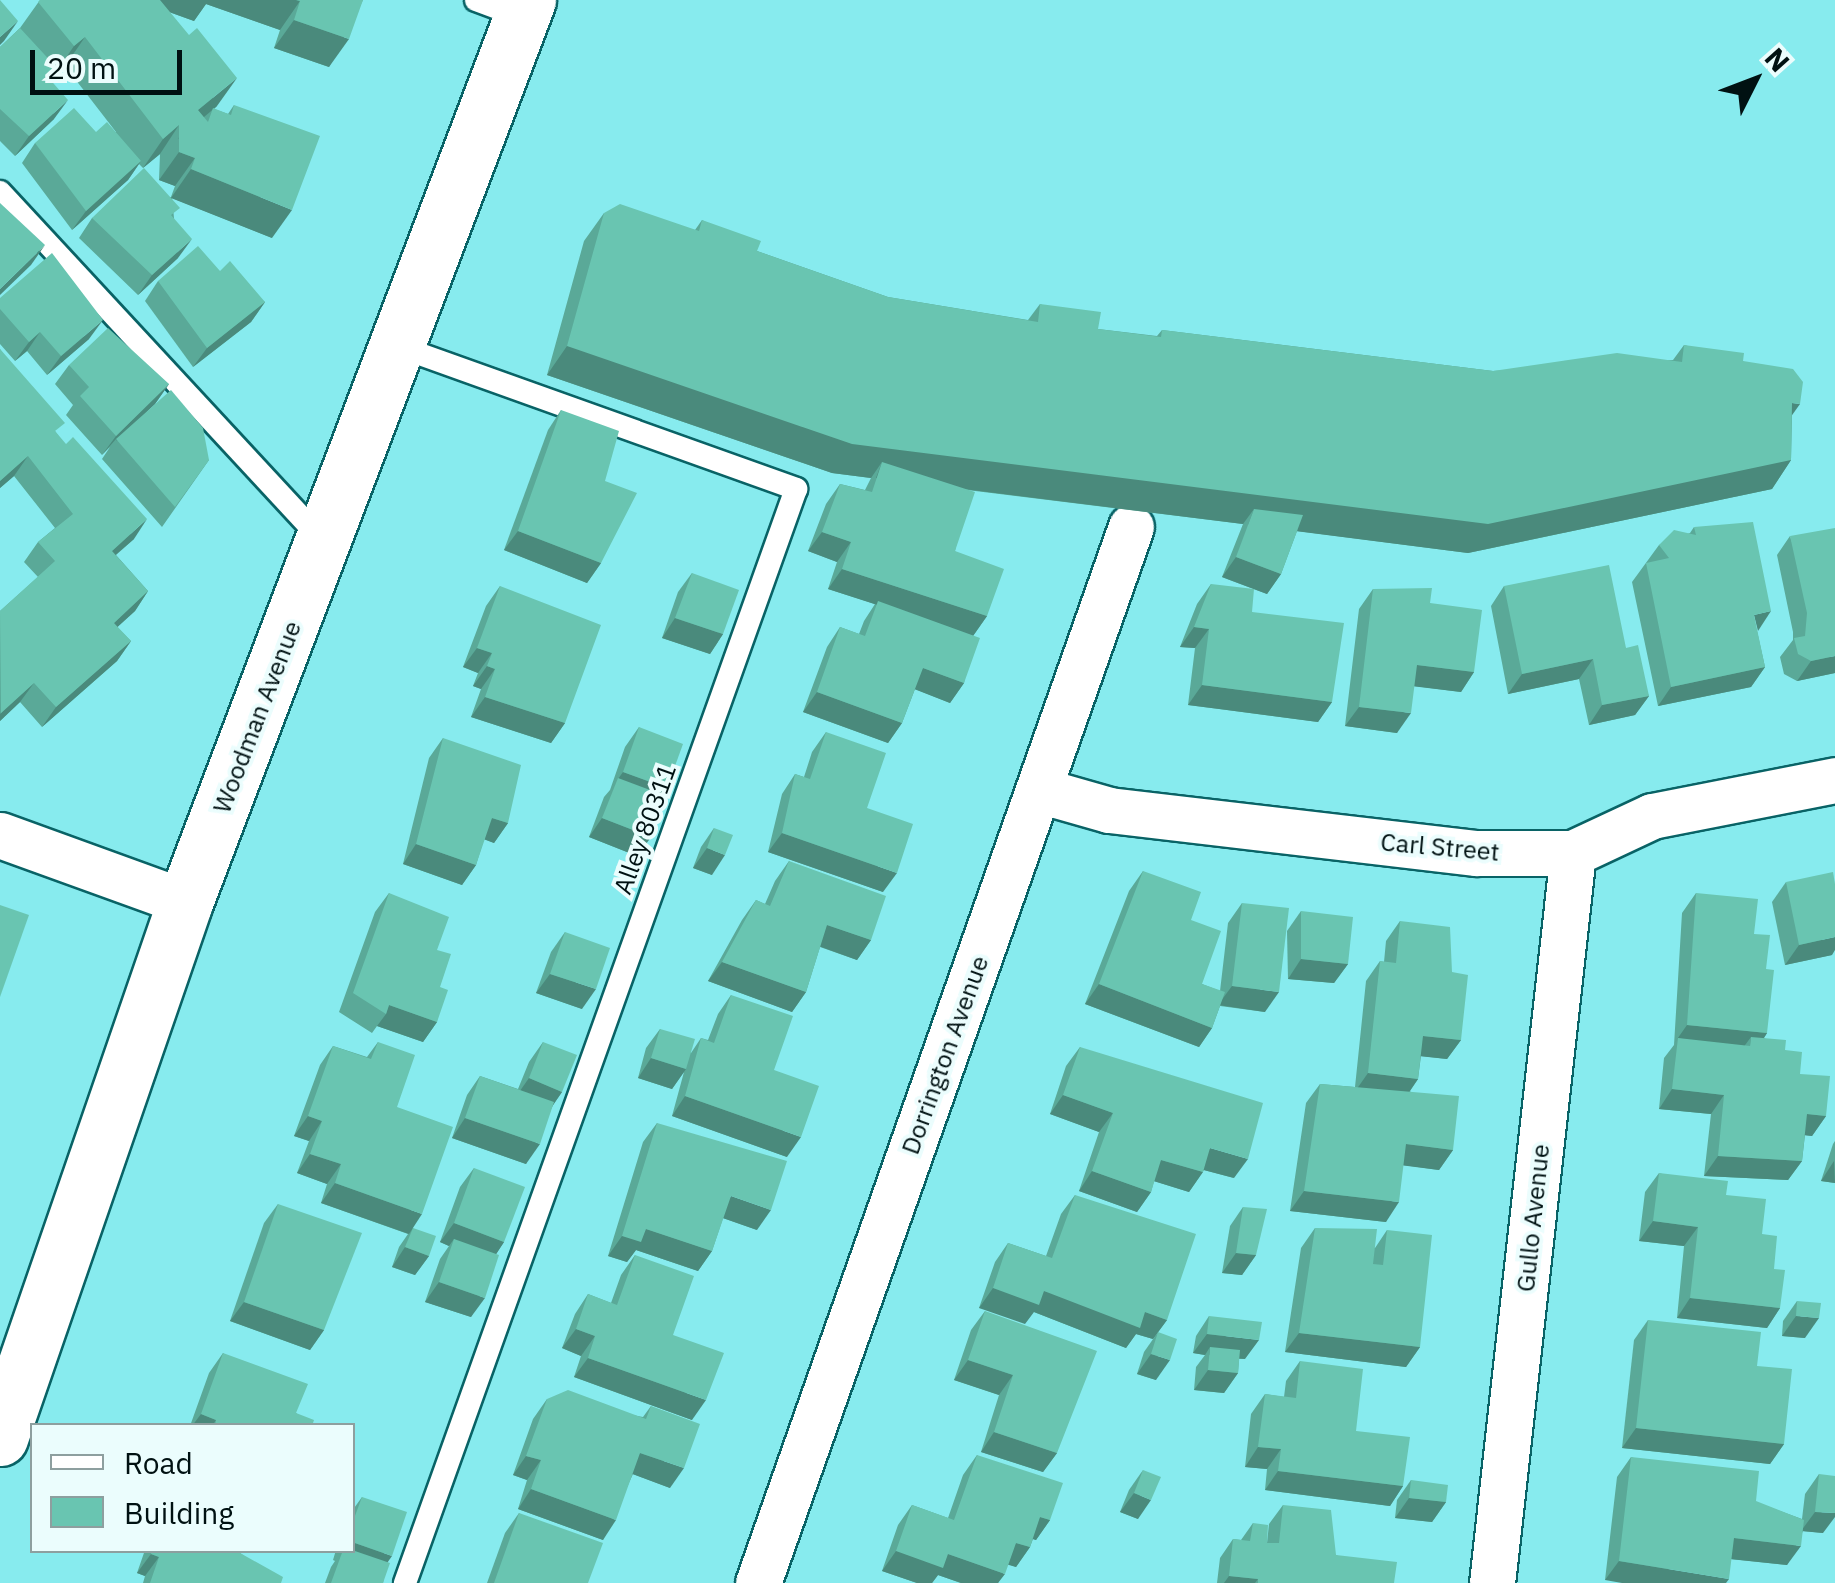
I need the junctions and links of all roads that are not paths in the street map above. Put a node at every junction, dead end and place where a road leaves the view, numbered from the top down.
1 (508, 6) edge
2 (0, 192) edge
3 (400, 347) junction
4 (1132, 527) dead end
5 (325, 543) junction
6 (1835, 780) edge
7 (1039, 790) junction
8 (0, 835) edge
9 (1573, 852) junction
10 (185, 902) junction
11 (0, 1438) edge
12 (405, 1583) edge
13 (758, 1583) edge
14 (1492, 1583) edge

1 - 3 main road, Woodman Avenue
2 - 5 lane
3 - 5 main road, Woodman Avenue
3 - 12 lane, Alley 80311
4 - 7 street, Dorrington Avenue
5 - 10 main road, Woodman Avenue
6 - 9 street, Carl Street
7 - 9 street, Carl Street
7 - 13 street, Dorrington Avenue
8 - 10 street
9 - 14 street, Gullo Avenue
10 - 11 main road, Woodman Avenue

